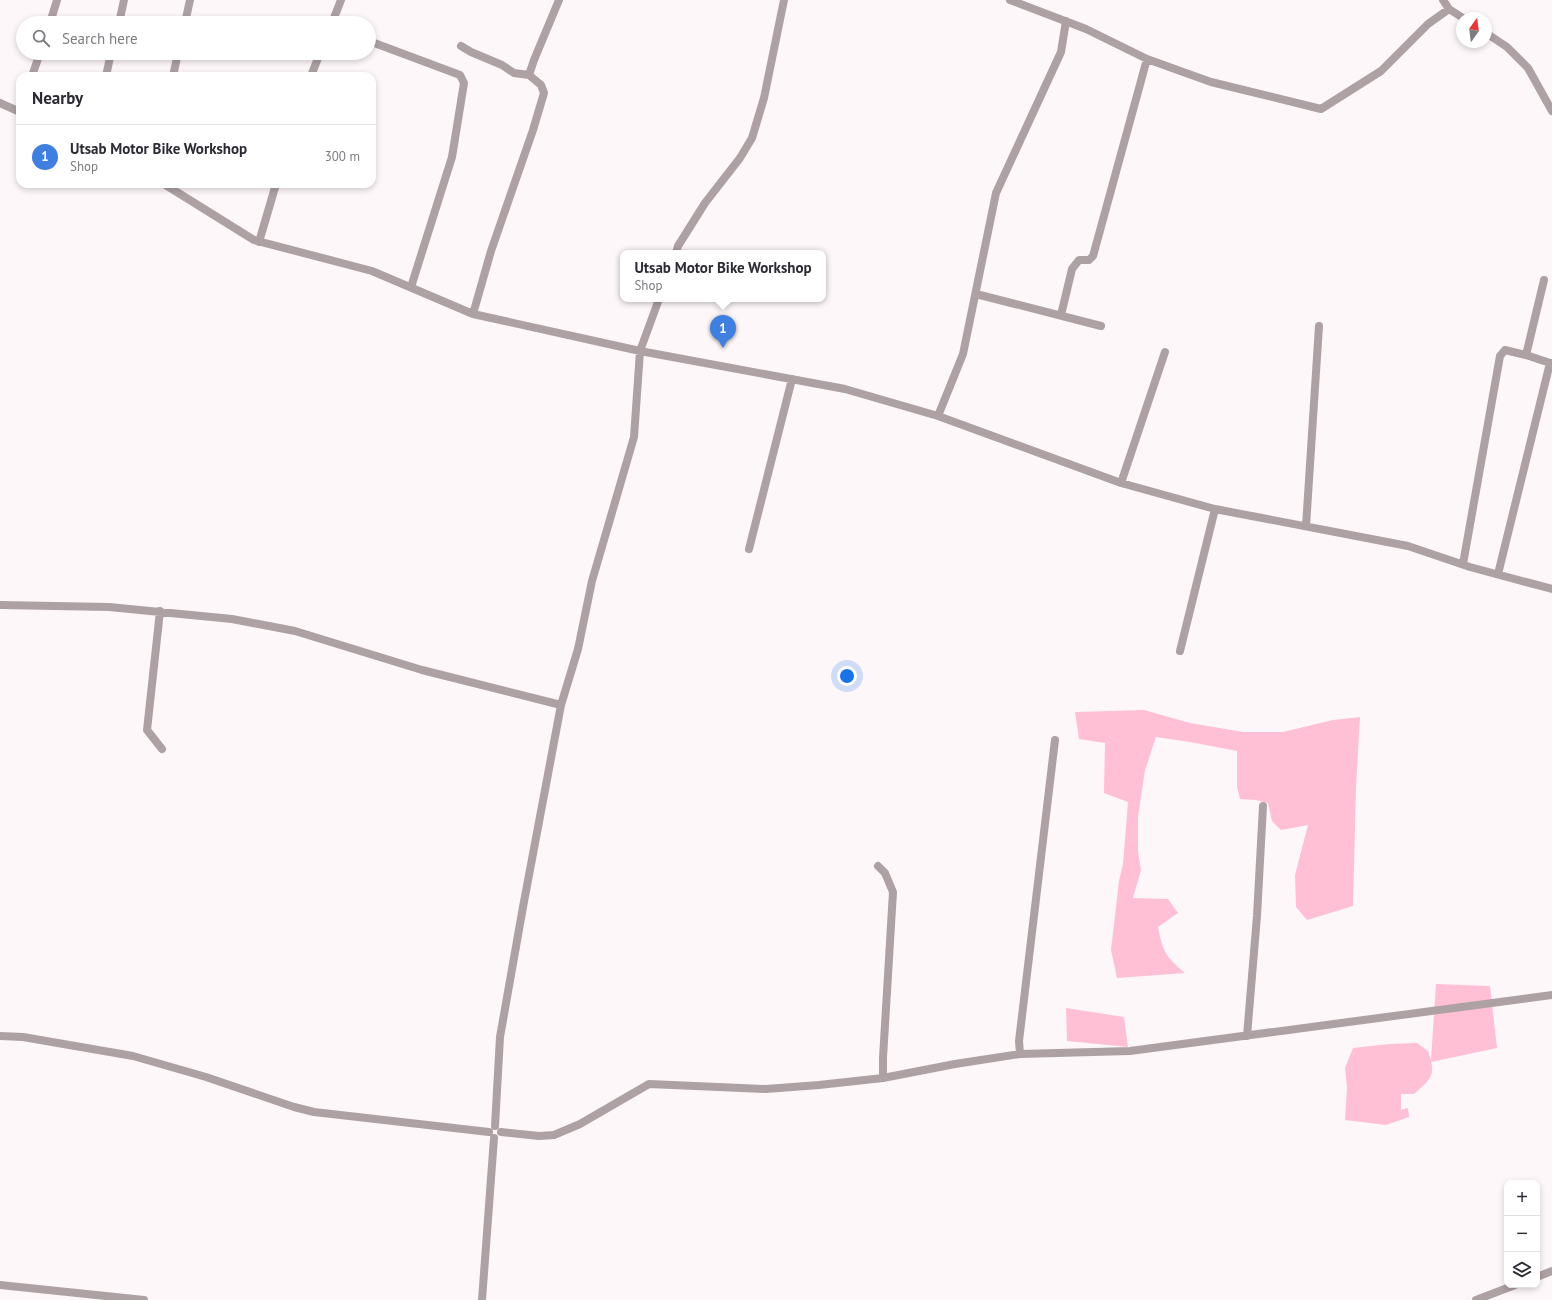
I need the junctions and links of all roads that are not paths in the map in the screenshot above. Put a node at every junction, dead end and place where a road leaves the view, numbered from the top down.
1 (57, 0) edge
2 (124, 0) edge
3 (190, 0) edge
4 (341, 0) edge
5 (559, 0) edge
6 (784, 0) edge
7 (1010, 0) edge
8 (1443, 0) edge
9 (1449, 9) junction
10 (1456, 14) edge
11 (52, 16) edge
12 (121, 16) edge
13 (187, 16) edge
14 (335, 16) edge
15 (1066, 22) junction
16 (1492, 37) edge
17 (376, 44) edge
18 (461, 46) dead end
19 (1146, 59) junction
20 (38, 60) edge
21 (109, 60) edge
22 (176, 60) edge
23 (317, 60) edge
24 (33, 72) edge
25 (107, 72) edge
26 (174, 72) edge
27 (313, 72) edge
28 (530, 75) junction
29 (0, 103) edge
30 (16, 110) edge
31 (1552, 111) edge
32 (170, 188) edge
33 (275, 188) edge
34 (259, 242) junction
35 (677, 250) edge
36 (1544, 280) dead end
37 (411, 287) junction
38 (976, 294) junction
39 (658, 302) edge
40 (473, 314) junction
41 (1061, 316) junction
42 (1101, 326) dead end
43 (1320, 326) dead end
44 (640, 351) junction
45 (1165, 352) dead end
46 (1526, 355) junction
47 (1551, 363) edge
48 (792, 379) junction
49 (938, 416) junction
50 (1121, 483) junction
51 (1215, 509) junction
52 (1306, 526) junction
53 (749, 548) dead end
54 (1463, 564) junction
55 (1498, 574) junction
56 (1552, 589) edge
57 (0, 605) edge
58 (160, 611) junction
59 (1180, 651) dead end
60 (561, 705) junction
61 (1055, 740) dead end
62 (162, 749) dead end
63 (1263, 806) dead end
64 (878, 866) dead end
65 (1552, 995) edge
66 (0, 1036) edge
67 (1248, 1036) junction
68 (1020, 1054) junction
69 (883, 1078) junction
70 (495, 1132) junction
71 (1552, 1271) edge
72 (1540, 1276) edge
73 (0, 1285) edge
74 (1507, 1288) edge
75 (116, 1298) edge
76 (144, 1300) edge
77 (482, 1300) edge
78 (1476, 1300) edge

1 - 11 street
2 - 12 street
3 - 13 street
4 - 14 street
5 - 28 street
6 - 35 street
7 - 15 street
8 - 9 street
9 - 10 street
9 - 19 street
15 - 19 street
15 - 38 street
16 - 31 street
17 - 37 street
18 - 28 street
19 - 41 street
20 - 24 street
21 - 25 street
22 - 26 street
23 - 27 street
28 - 40 street
29 - 30 street
32 - 34 street
33 - 34 street
34 - 37 street
36 - 46 street
37 - 40 street
38 - 41 street
38 - 49 street
39 - 44 street
40 - 44 street
41 - 42 street
43 - 52 street
44 - 48 street
44 - 60 street
45 - 50 street
46 - 47 street
46 - 54 street
47 - 55 street
48 - 49 street
48 - 53 street
49 - 50 street
50 - 51 street
51 - 52 street
51 - 59 street
52 - 54 street
54 - 55 street
55 - 56 street
57 - 58 street
58 - 60 street
58 - 62 street
60 - 70 street
61 - 68 street
63 - 67 street
64 - 69 street
65 - 67 street
66 - 70 street
67 - 68 street
68 - 69 street
69 - 70 street
70 - 77 street
71 - 72 street
73 - 75 street
74 - 78 street
75 - 76 street

